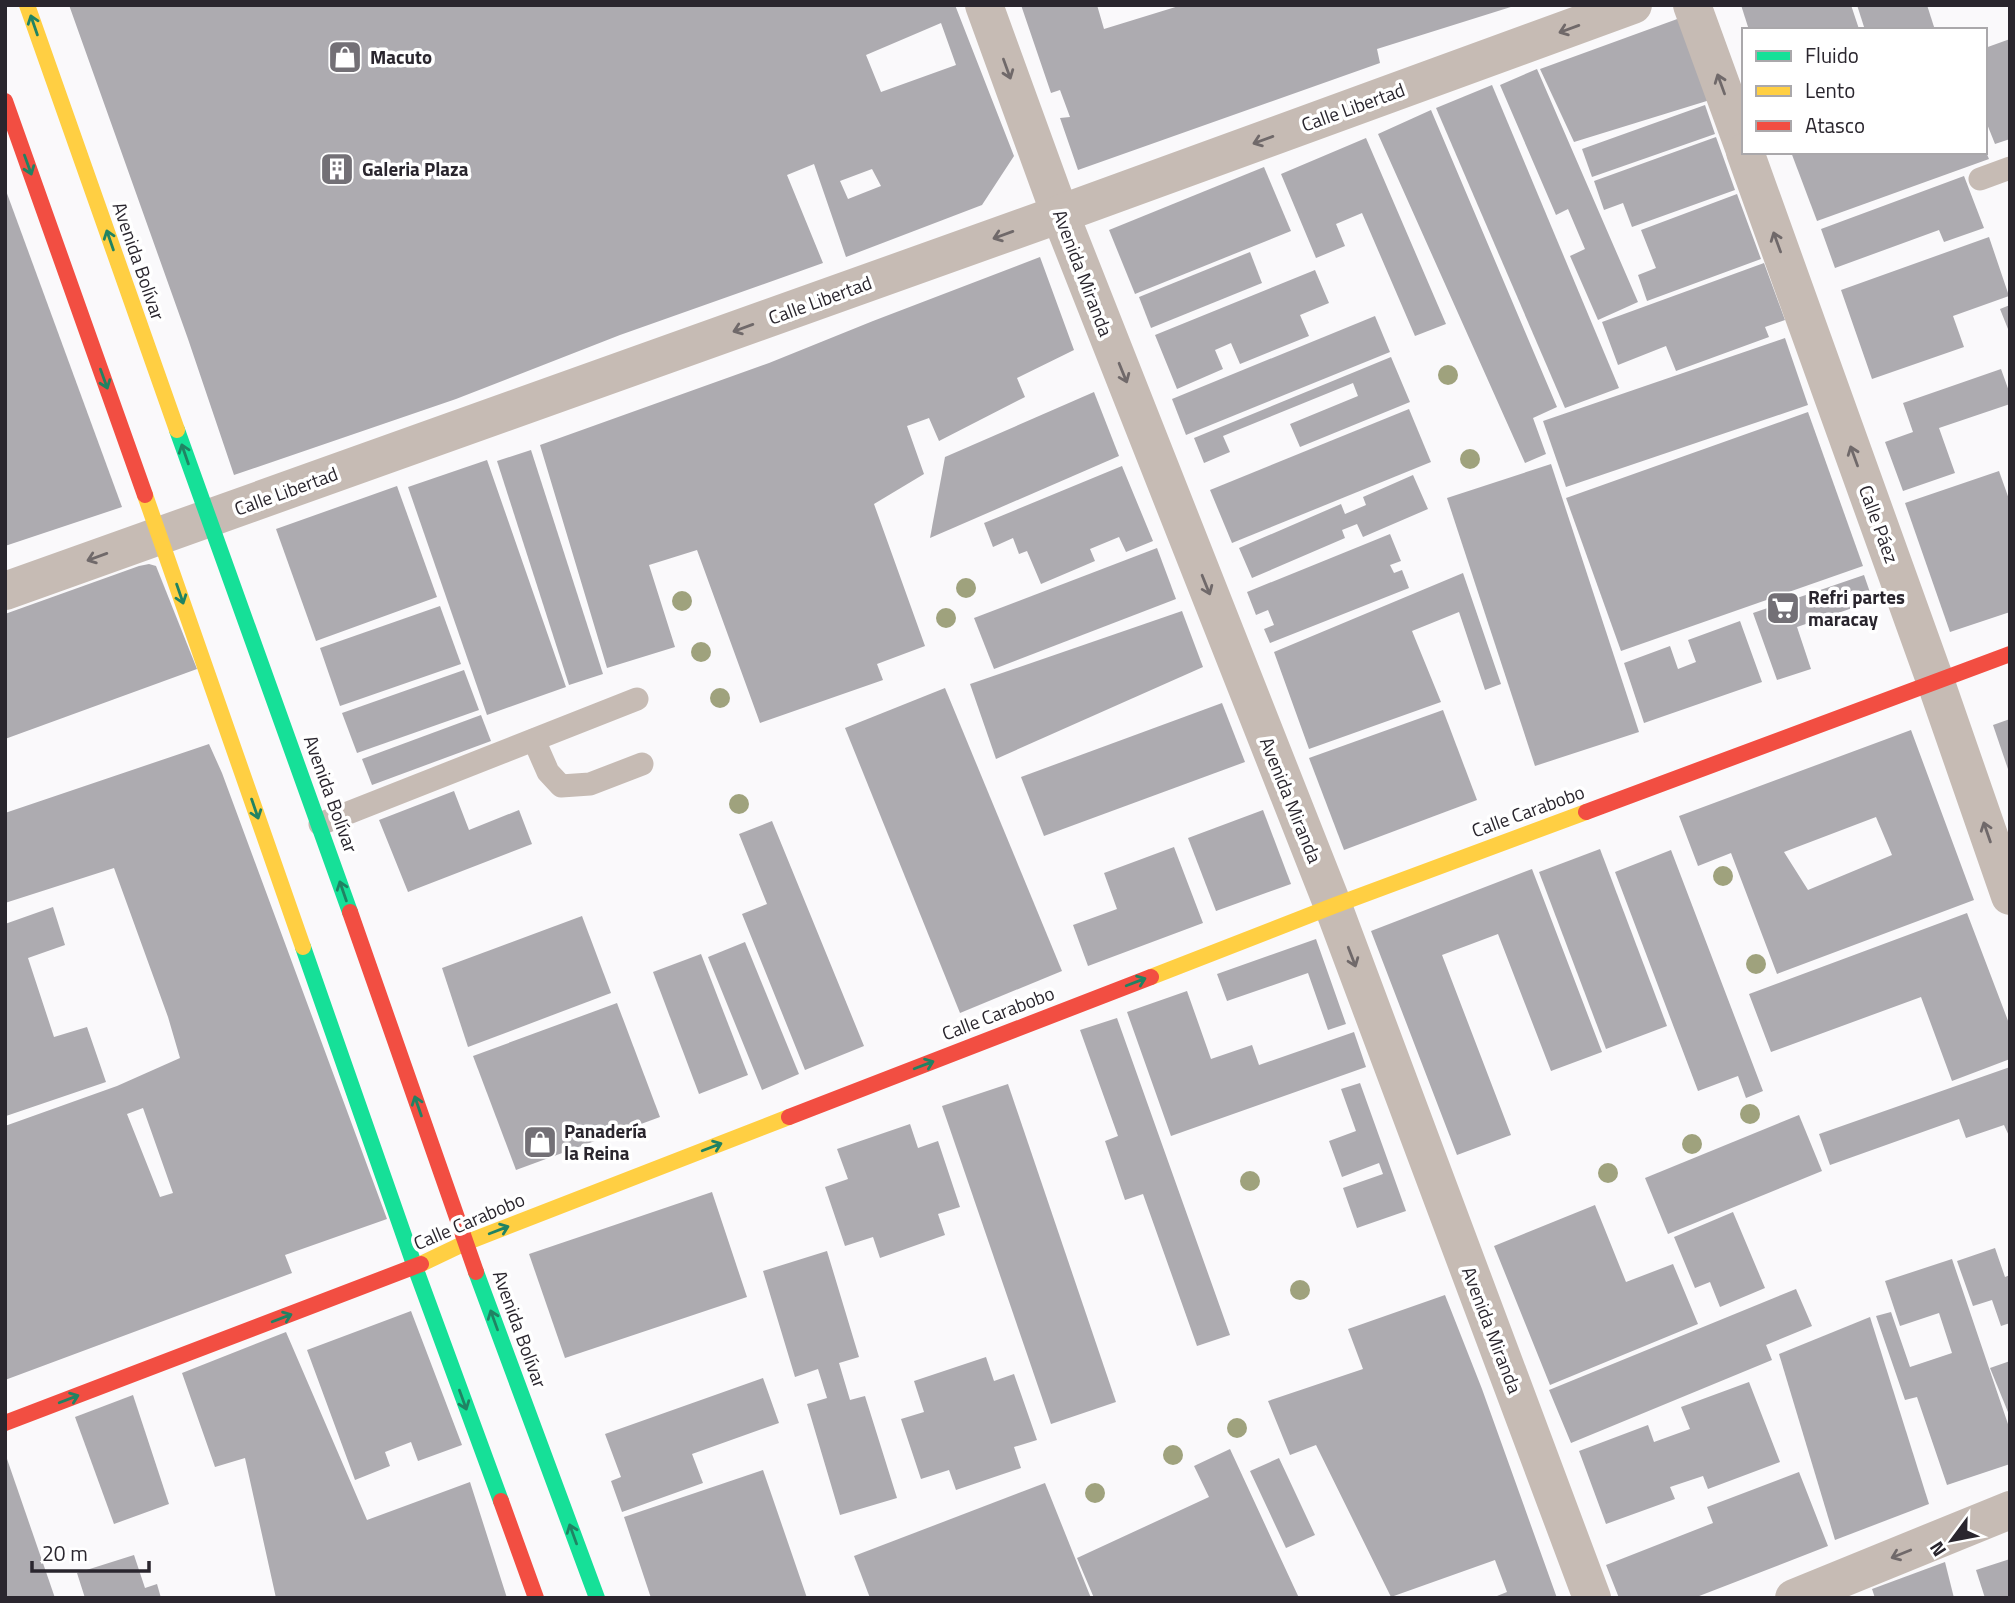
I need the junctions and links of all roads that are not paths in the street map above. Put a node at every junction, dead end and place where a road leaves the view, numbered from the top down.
1 (27, 5) edge
2 (984, 5) edge
3 (1633, 5) edge
4 (1692, 5) edge
5 (5, 101) edge
6 (1742, 144) edge
7 (1745, 154) edge
8 (2010, 168) edge
9 (1980, 179) dead end
10 (1060, 214) junction
11 (208, 519) junction
12 (159, 535) junction
13 (5, 591) edge
14 (2010, 654) edge
15 (1936, 683) junction
16 (638, 699) dead end
17 (534, 740) junction
18 (642, 764) dead end
19 (320, 824) junction
20 (2010, 896) edge
21 (1333, 906) junction
22 (465, 1243) junction
23 (415, 1267) junction
24 (5, 1423) edge
25 (2010, 1510) edge
26 (536, 1598) edge
27 (597, 1598) edge
28 (1592, 1598) edge
29 (1794, 1598) edge

11 -> 1 main road, Avenida Bolívar
2 -> 10 street, Avenida Miranda
3 -> 10 street, Calle Libertad
6 -> 4 street, Calle Páez
5 -> 12 main road
15 -> 7 street, Calle Páez
8 - 9 lane
10 -> 11 street, Calle Libertad
10 -> 21 street, Avenida Miranda
11 - 12 street, Calle Libertad
11 - 19 main road, Avenida Bolívar
12 -> 13 street, Calle Libertad
12 -> 23 main road
14 - 15 main road, Calle Carabobo
20 -> 15 street, Calle Páez
15 - 21 main road, Calle Carabobo
16 - 17 lane
17 - 18 lane
17 - 19 lane
22 -> 19 main road, Avenida Bolívar
22 -> 21 main road, Calle Carabobo
21 -> 28 street, Avenida Miranda
22 - 23 main road, Calle Carabobo
27 -> 22 main road, Avenida Bolívar
24 -> 23 main road, Calle Carabobo
23 -> 26 main road
25 -> 29 street

